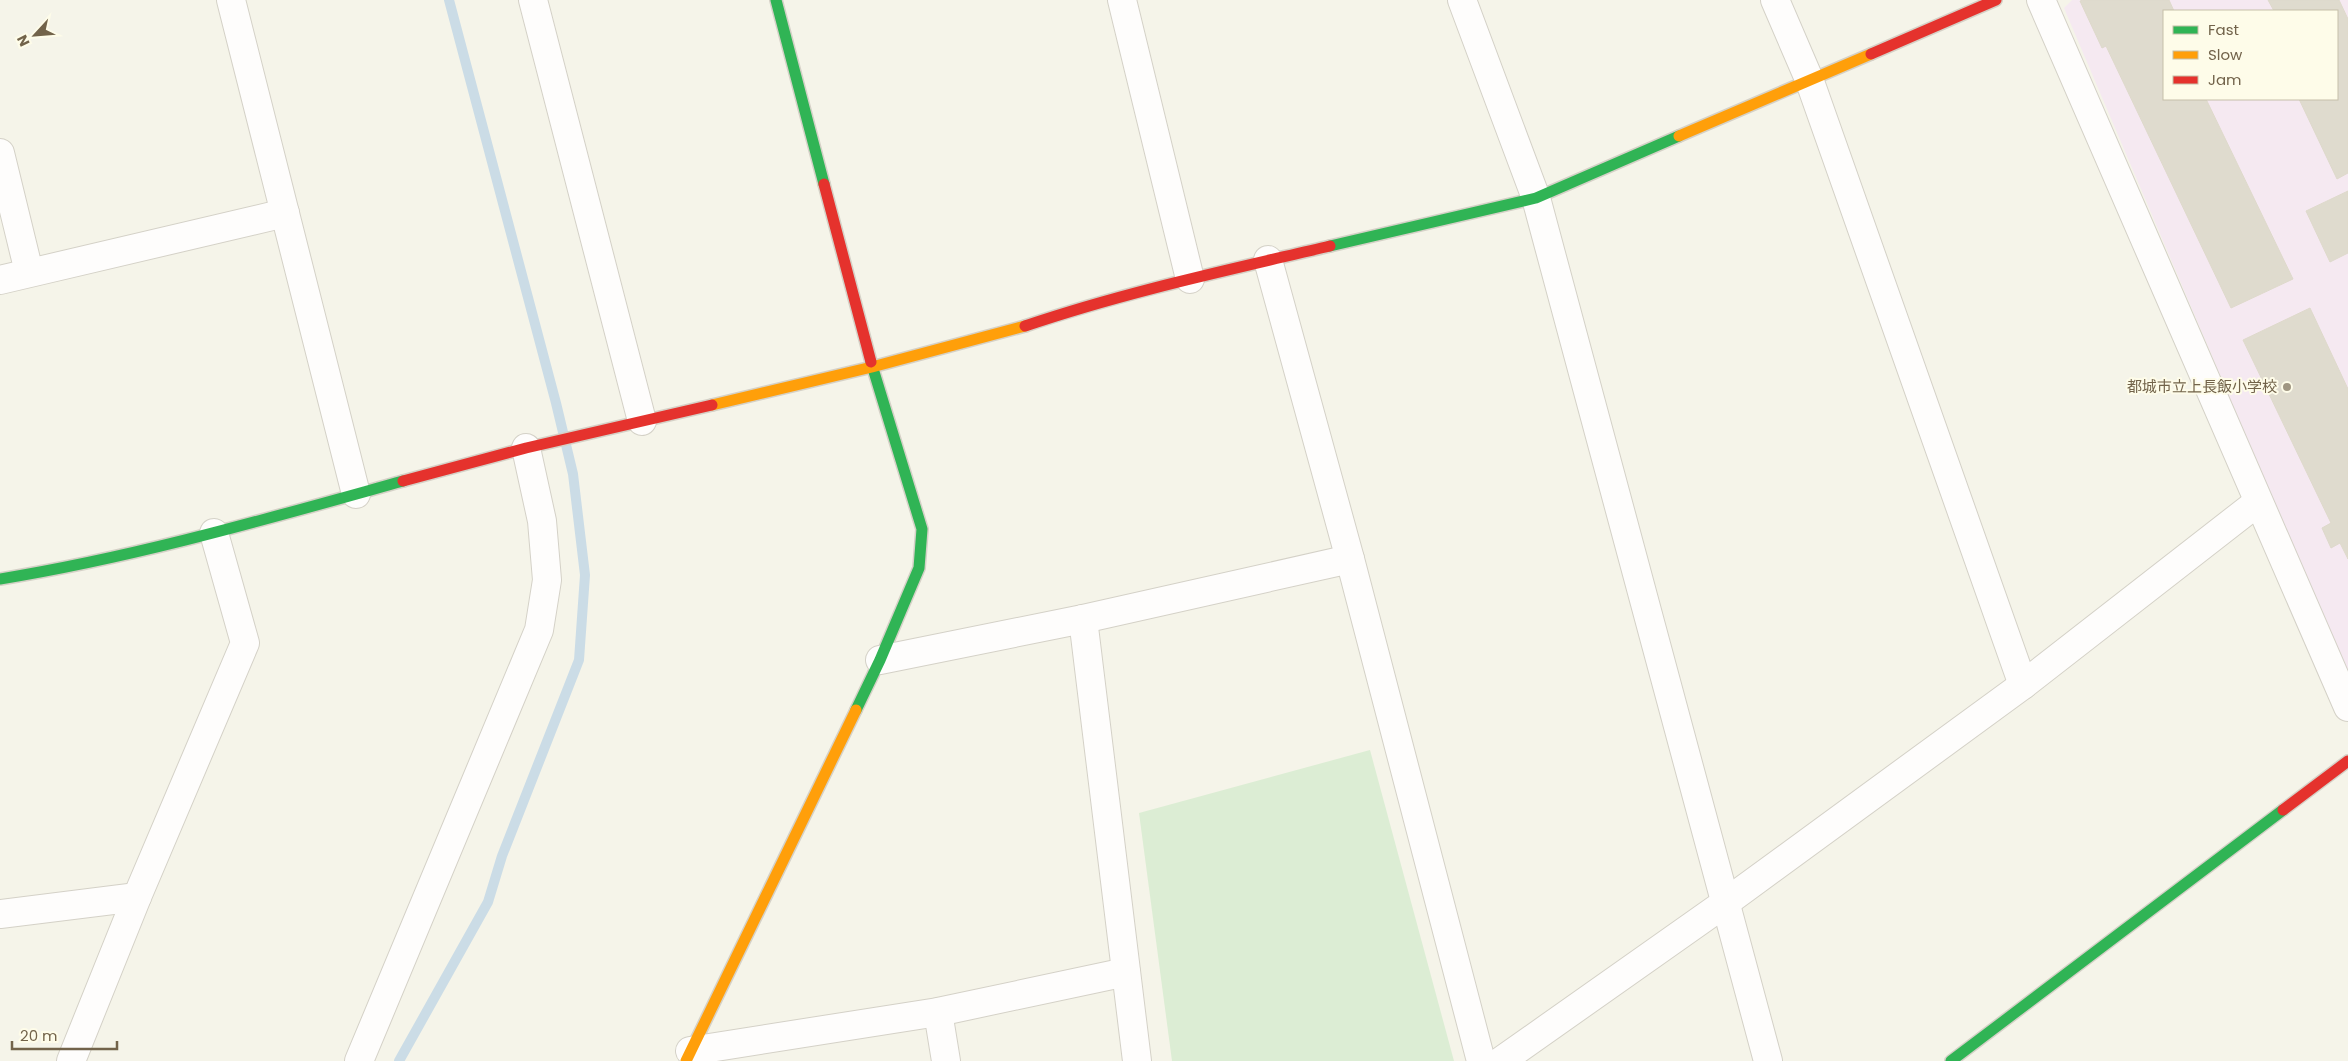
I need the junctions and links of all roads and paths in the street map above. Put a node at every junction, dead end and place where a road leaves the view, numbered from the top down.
1 (230, 0) edge
2 (533, 0) edge
3 (776, 0) edge
4 (1122, 0) edge
5 (1462, 0) edge
6 (1775, 0) edge
7 (1996, 0) edge
8 (2041, 0) edge
9 (1809, 79) junction
10 (0, 153) edge
11 (1536, 198) junction
12 (285, 213) junction
13 (1268, 260) junction
14 (29, 272) junction
15 (1190, 279) junction
16 (0, 280) edge
17 (872, 367) junction
18 (642, 421) junction
19 (526, 448) junction
20 (356, 494) junction
21 (2258, 502) junction
22 (214, 533) junction
23 (1350, 559) junction
24 (0, 579) edge
25 (1083, 619) junction
26 (880, 660) junction
27 (2023, 685) junction
28 (2348, 707) edge
29 (2348, 761) edge
30 (137, 897) junction
31 (1725, 903) junction
32 (0, 914) edge
33 (1126, 972) junction
34 (938, 1012) junction
35 (688, 1056) edge
36 (71, 1061) edge
37 (359, 1061) edge
38 (946, 1061) edge
39 (1137, 1061) edge
40 (1481, 1061) edge
41 (1501, 1061) edge
42 (1768, 1061) edge
43 (1951, 1061) edge

1 - 12 street
2 - 18 street
3 - 17 street
4 - 15 street
5 - 11 street
6 - 9 street
7 - 9 street
8 - 21 street
9 - 11 street
9 - 27 street
10 - 14 street
11 - 13 street
11 - 31 street
12 - 14 street
12 - 20 street
13 - 15 street
13 - 23 street
14 - 16 street
15 - 17 street
17 - 18 street
17 - 26 street
18 - 19 street
19 - 20 street
19 - 37 street
20 - 22 street
21 - 27 street
21 - 28 street
22 - 24 street
22 - 30 street
23 - 25 street
23 - 40 street
25 - 26 street
25 - 33 street
26 - 35 street
27 - 31 street
29 - 43 street
30 - 32 street
30 - 36 street
31 - 41 street
31 - 42 street
33 - 34 street
33 - 39 street
34 - 35 street
34 - 38 street

